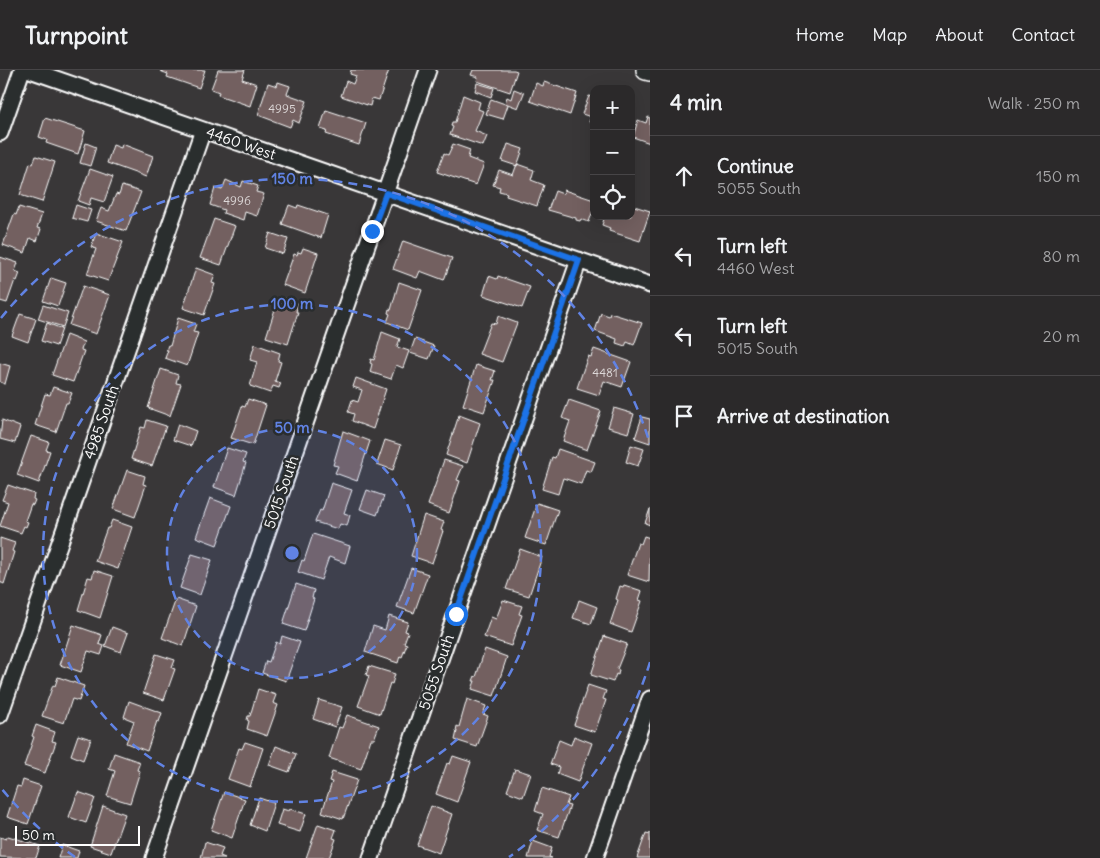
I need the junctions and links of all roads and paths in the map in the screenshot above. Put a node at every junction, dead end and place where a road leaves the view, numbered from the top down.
1 (22, 70) edge
2 (30, 70) edge
3 (428, 70) edge
4 (203, 130) junction
5 (0, 133) edge
6 (386, 193) junction
7 (579, 260) junction
8 (650, 285) edge
9 (650, 699) edge
10 (0, 715) edge
11 (154, 858) edge
12 (371, 858) edge
13 (595, 858) edge

1 - 5 street
2 - 4 street, 4460 West
3 - 6 street, 5015 South
4 - 6 street, 4460 West
4 - 10 street, 4985 South
6 - 7 street, 4460 West
6 - 11 street, 5015 South
7 - 8 street, 4460 West
7 - 12 street, 5055 South
9 - 13 street

